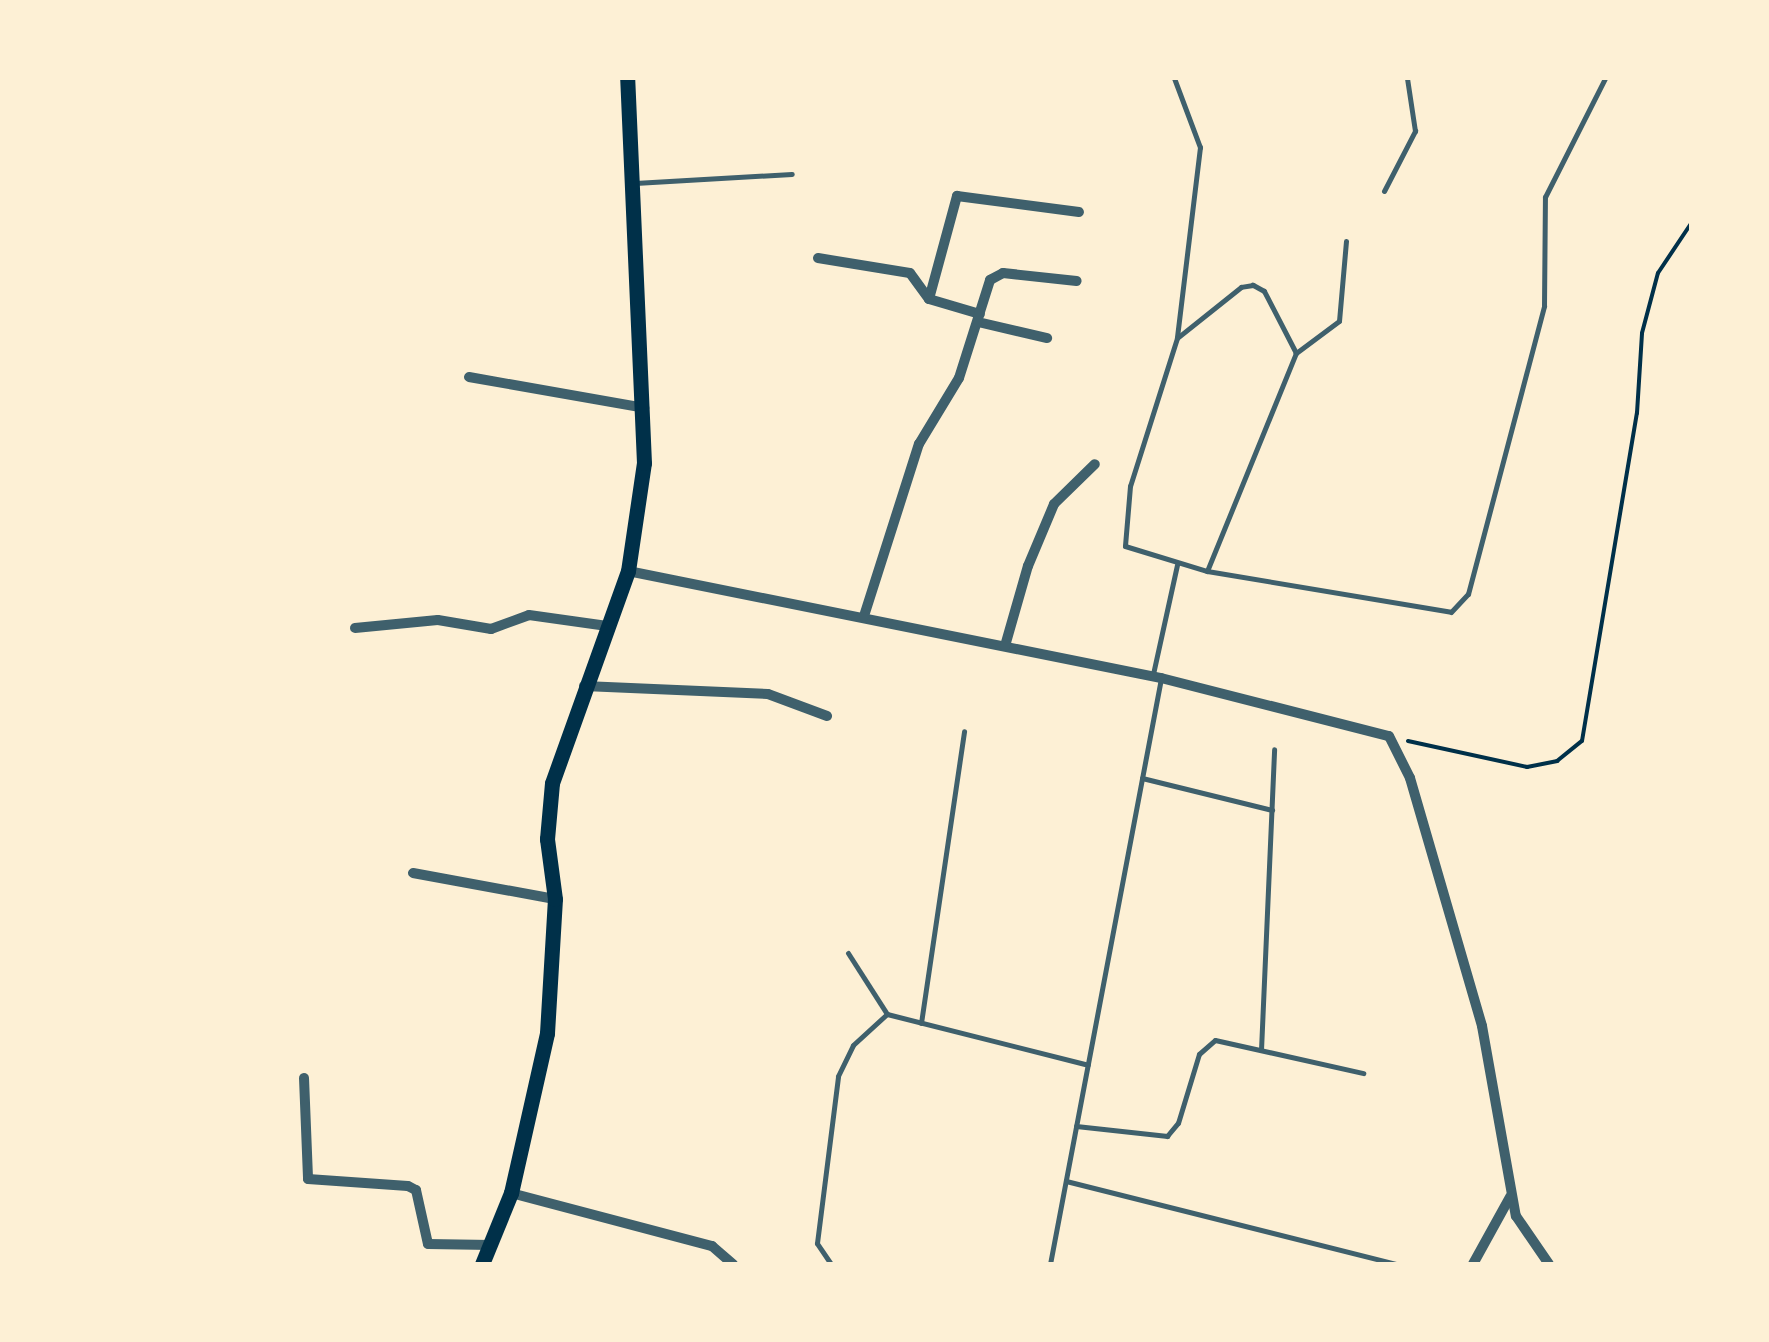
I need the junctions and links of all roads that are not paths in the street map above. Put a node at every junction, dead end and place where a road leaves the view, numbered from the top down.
1 (627, 78) edge
2 (1174, 78) edge
3 (1407, 78) edge
4 (1605, 78) edge
5 (792, 174) dead end
6 (627, 184) junction
7 (1384, 191) dead end
8 (1079, 212) dead end
9 (1346, 241) dead end
10 (818, 258) dead end
11 (1077, 281) dead end
12 (929, 298) junction
13 (979, 318) junction
14 (1047, 338) dead end
15 (1178, 338) junction
16 (1296, 352) junction
17 (469, 377) dead end
18 (645, 408) junction
19 (1095, 464) dead end
20 (1176, 565) junction
21 (628, 571) junction
22 (1206, 571) junction
23 (864, 616) junction
24 (607, 626) junction
25 (355, 628) dead end
26 (1006, 646) junction
27 (1157, 678) junction
28 (584, 686) junction
29 (827, 716) dead end
30 (964, 731) dead end
31 (1274, 749) dead end
32 (1142, 778) junction
33 (1272, 810) junction
34 (413, 872) dead end
35 (555, 899) junction
36 (848, 952) dead end
37 (888, 1014) junction
38 (922, 1022) junction
39 (1261, 1050) junction
40 (1088, 1065) junction
41 (1363, 1073) dead end
42 (304, 1078) dead end
43 (1076, 1126) junction
44 (1066, 1181) junction
45 (510, 1193) junction
46 (1510, 1196) junction
47 (491, 1245) junction
48 (482, 1264) edge
49 (734, 1264) edge
50 (831, 1264) edge
51 (1050, 1264) edge
52 (1396, 1264) edge
53 (1472, 1264) edge
54 (1549, 1264) edge

1 - 6 main road
2 - 15 lane
3 - 7 lane
4 - 22 lane
5 - 6 lane
6 - 18 main road
8 - 12 street
9 - 16 lane
10 - 12 street
11 - 13 street
12 - 13 street
13 - 14 street
13 - 23 street
15 - 16 lane
15 - 20 lane
16 - 22 lane
17 - 18 street
18 - 21 main road
19 - 26 street
20 - 22 lane
20 - 27 lane
21 - 23 street
21 - 24 main road
23 - 26 street
24 - 25 street
24 - 28 main road
26 - 27 street
27 - 32 lane
27 - 46 street
28 - 29 street
28 - 35 main road
30 - 38 lane
31 - 33 lane
32 - 33 lane
32 - 40 lane
33 - 39 lane
34 - 35 street
35 - 45 main road
36 - 37 lane
37 - 38 lane
37 - 50 lane
38 - 40 lane
39 - 41 lane
39 - 43 lane
40 - 43 lane
42 - 47 street
43 - 44 lane
44 - 51 lane
44 - 52 lane
45 - 47 main road
45 - 49 street
46 - 53 street
46 - 54 street
47 - 48 main road

